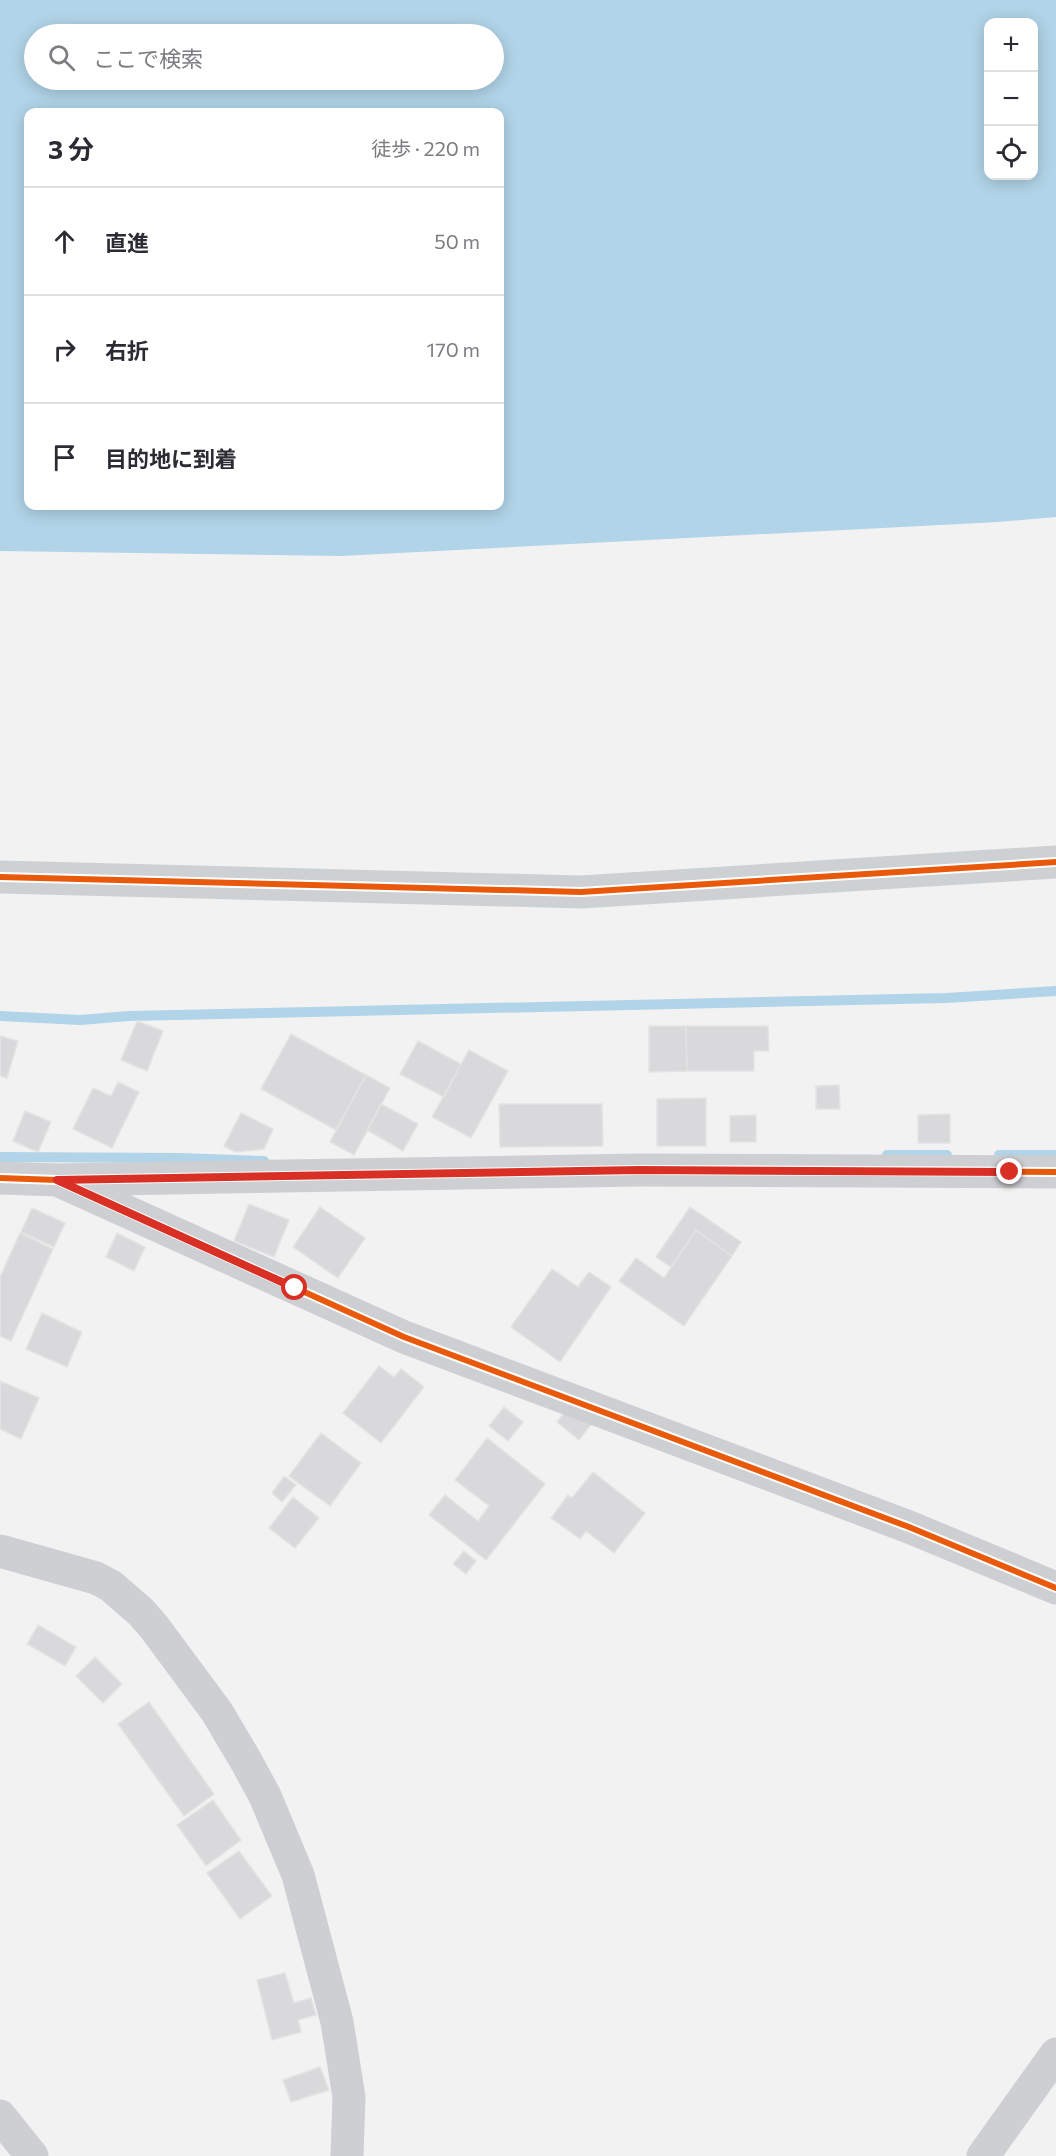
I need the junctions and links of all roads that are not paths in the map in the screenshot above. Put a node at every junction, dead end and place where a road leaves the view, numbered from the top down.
1 (1056, 862) edge
2 (0, 877) edge
3 (1056, 1172) edge
4 (0, 1178) edge
5 (57, 1180) junction
6 (0, 1551) edge
7 (1056, 1588) edge
8 (1056, 2054) edge
9 (0, 2116) edge
10 (32, 2156) edge
11 (347, 2156) edge
12 (983, 2156) edge

1 - 2 street
3 - 5 street
4 - 5 street
5 - 7 street
6 - 11 street
8 - 12 street
9 - 10 street

